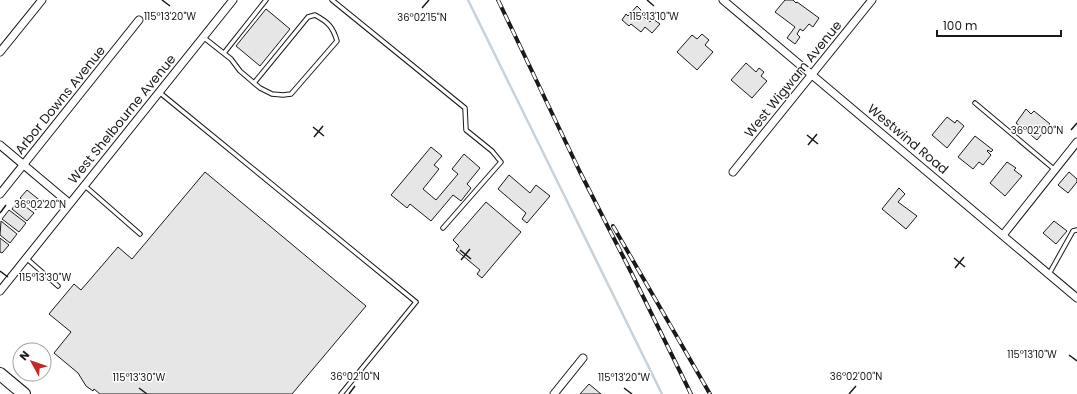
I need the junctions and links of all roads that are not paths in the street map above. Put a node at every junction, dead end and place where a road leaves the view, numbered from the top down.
1 (42, 0) edge
2 (232, 0) edge
3 (266, 0) edge
4 (332, 0) edge
5 (723, 0) edge
6 (872, 0) edge
7 (139, 20) dead end
8 (203, 37) junction
9 (0, 52) edge
10 (224, 53) junction
11 (812, 75) junction
12 (254, 83) junction
13 (159, 92) junction
14 (975, 103) dead end
15 (1077, 143) edge
16 (0, 145) edge
17 (24, 165) junction
18 (1055, 170) junction
19 (733, 172) dead end
20 (84, 185) junction
21 (0, 194) edge
22 (69, 203) junction
23 (443, 228) dead end
24 (1077, 230) edge
25 (140, 234) dead end
26 (1003, 235) junction
27 (26, 258) junction
28 (1049, 274) junction
29 (58, 286) dead end
30 (0, 290) edge
31 (1077, 298) edge
32 (583, 358) dead end
33 (0, 374) edge
34 (24, 394) edge
35 (341, 394) edge
36 (554, 394) edge

1 - 9 street
2 - 8 street, West Shelbourne Avenue
3 - 10 lane
4 - 23 lane
5 - 11 street, Westwind Road
6 - 11 street, West Wigwam Avenue
7 - 17 street, Arbor Downs Avenue
8 - 10 lane
8 - 13 street, West Shelbourne Avenue
10 - 12 lane
11 - 19 street, West Wigwam Avenue
11 - 26 street, Westwind Road
12 - 12 lane
13 - 20 street, West Shelbourne Avenue
13 - 35 lane
14 - 18 lane
15 - 18 street
16 - 17 street
17 - 21 street, Arbor Downs Avenue
17 - 22 street
18 - 26 street
20 - 22 street, West Shelbourne Avenue
20 - 25 lane
22 - 27 street, West Shelbourne Avenue
24 - 28 lane
26 - 28 street, Westwind Road
27 - 29 lane
27 - 30 street, West Shelbourne Avenue
28 - 31 street, Westwind Road
32 - 36 street
33 - 34 main road

